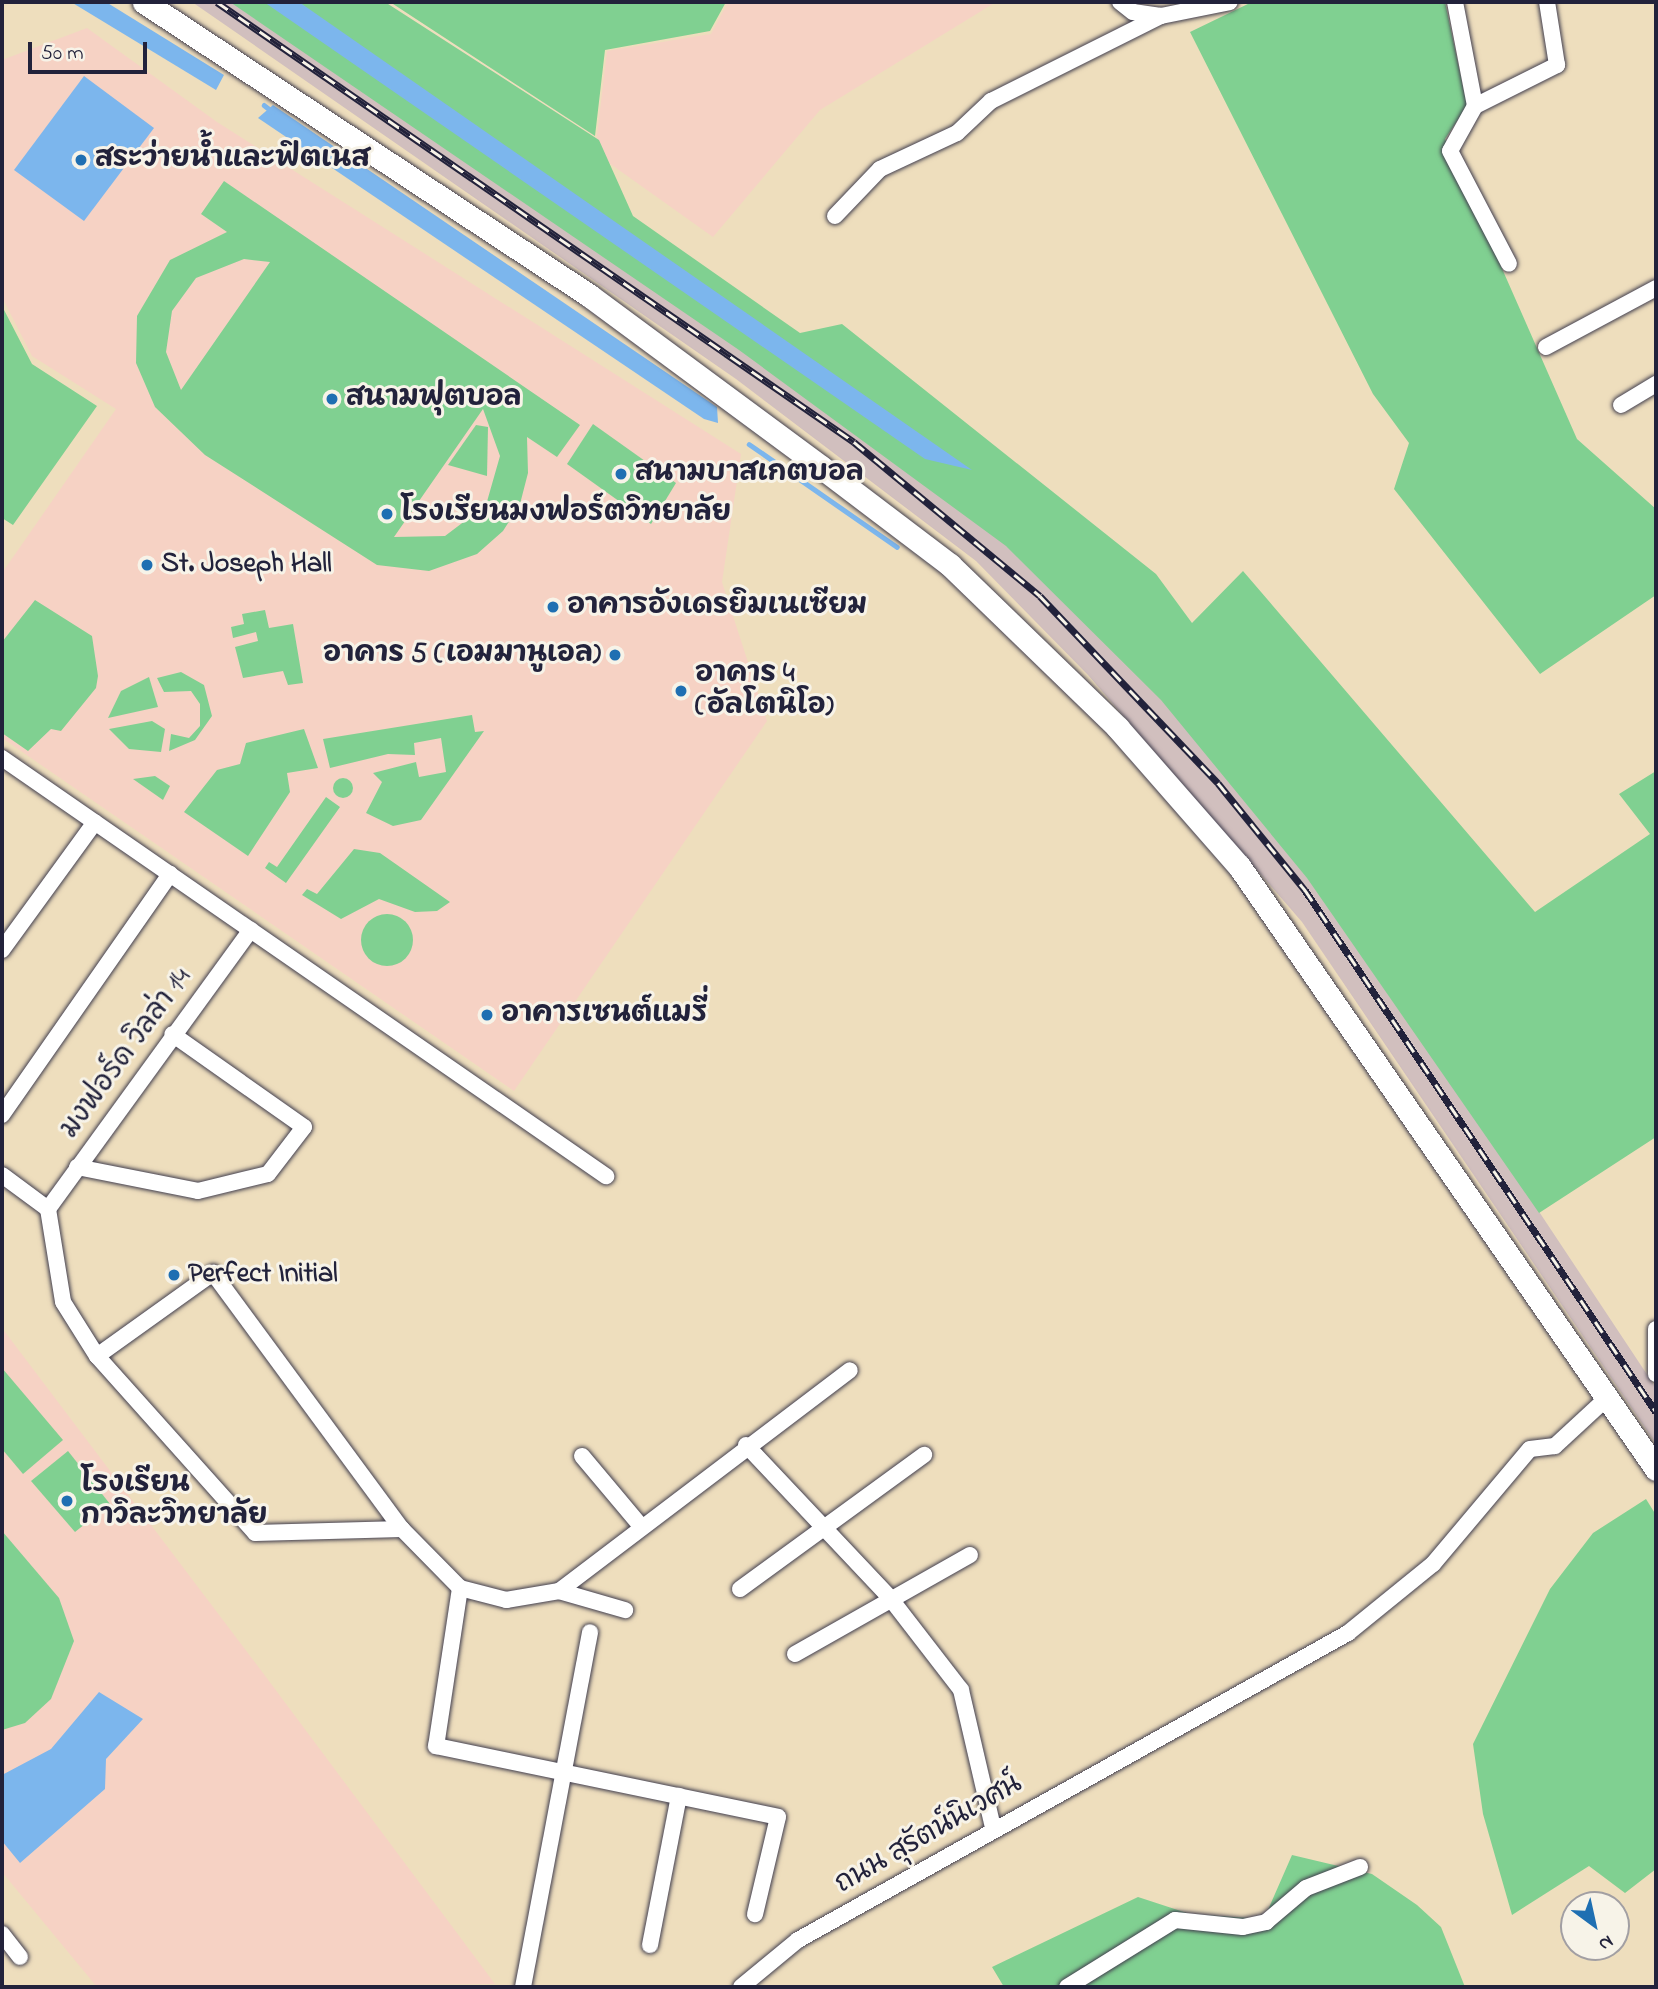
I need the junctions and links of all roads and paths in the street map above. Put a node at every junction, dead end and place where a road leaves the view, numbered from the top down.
1 (144, 2) edge
2 (1120, 2) edge
3 (1230, 2) edge
4 (1455, 2) edge
5 (1547, 2) edge
6 (1161, 16) junction
7 (1475, 106) junction
8 (835, 216) dead end
9 (1509, 264) dead end
10 (1656, 288) edge
11 (1546, 348) dead end
12 (1656, 384) edge
13 (1621, 405) dead end
14 (5, 767) edge
15 (95, 822) junction
16 (170, 874) junction
17 (251, 930) junction
18 (2, 950) edge
19 (172, 1034) junction
20 (2, 1115) edge
21 (77, 1167) junction
22 (2, 1175) edge
23 (607, 1176) dead end
24 (48, 1209) junction
25 (1656, 1329) edge
26 (97, 1356) junction
27 (850, 1370) dead end
28 (1656, 1374) edge
29 (1609, 1396) junction
30 (746, 1445) junction
31 (924, 1455) dead end
32 (582, 1456) dead end
33 (1656, 1469) edge
34 (640, 1525) junction
35 (822, 1527) junction
36 (402, 1529) junction
37 (970, 1555) dead end
38 (460, 1588) junction
39 (740, 1589) dead end
40 (559, 1591) junction
41 (890, 1598) junction
42 (625, 1610) dead end
43 (590, 1632) dead end
44 (795, 1654) dead end
45 (563, 1772) junction
46 (679, 1796) junction
47 (993, 1828) junction
48 (1360, 1867) dead end
49 (755, 1914) dead end
50 (2, 1934) edge
51 (650, 1945) dead end
52 (20, 1957) dead end
53 (523, 1987) edge
54 (741, 1987) edge
55 (1067, 1987) edge

1 - 29 main road
2 - 6 street
3 - 6 street
4 - 7 street
5 - 7 street
6 - 8 street
7 - 9 street
10 - 11 street
12 - 13 street
14 - 15 street
15 - 16 street
15 - 18 street
16 - 17 street
16 - 20 street
17 - 19 street, มงฟอร์ด วิลล่า 14
17 - 23 street
19 - 21 street, มงฟอร์ด วิลล่า 14
19 - 21 street
21 - 24 street, มงฟอร์ด วิลล่า 14
22 - 24 street
24 - 26 street
25 - 28 street
26 - 36 street
26 - 36 street
27 - 30 street
29 - 33 main road
29 - 47 street, ถนน สุรัตน์นิเวศน์
30 - 34 street
30 - 35 street
31 - 35 street
32 - 34 street
34 - 40 street
35 - 39 street
35 - 41 street
36 - 38 street
37 - 41 street
38 - 40 street
38 - 45 street
40 - 42 street
41 - 44 street
41 - 47 street
43 - 45 street
45 - 46 street
45 - 53 street
46 - 49 street
46 - 51 street
47 - 54 street, ถนน สุรัตน์นิเวศน์
48 - 55 street
50 - 52 street

